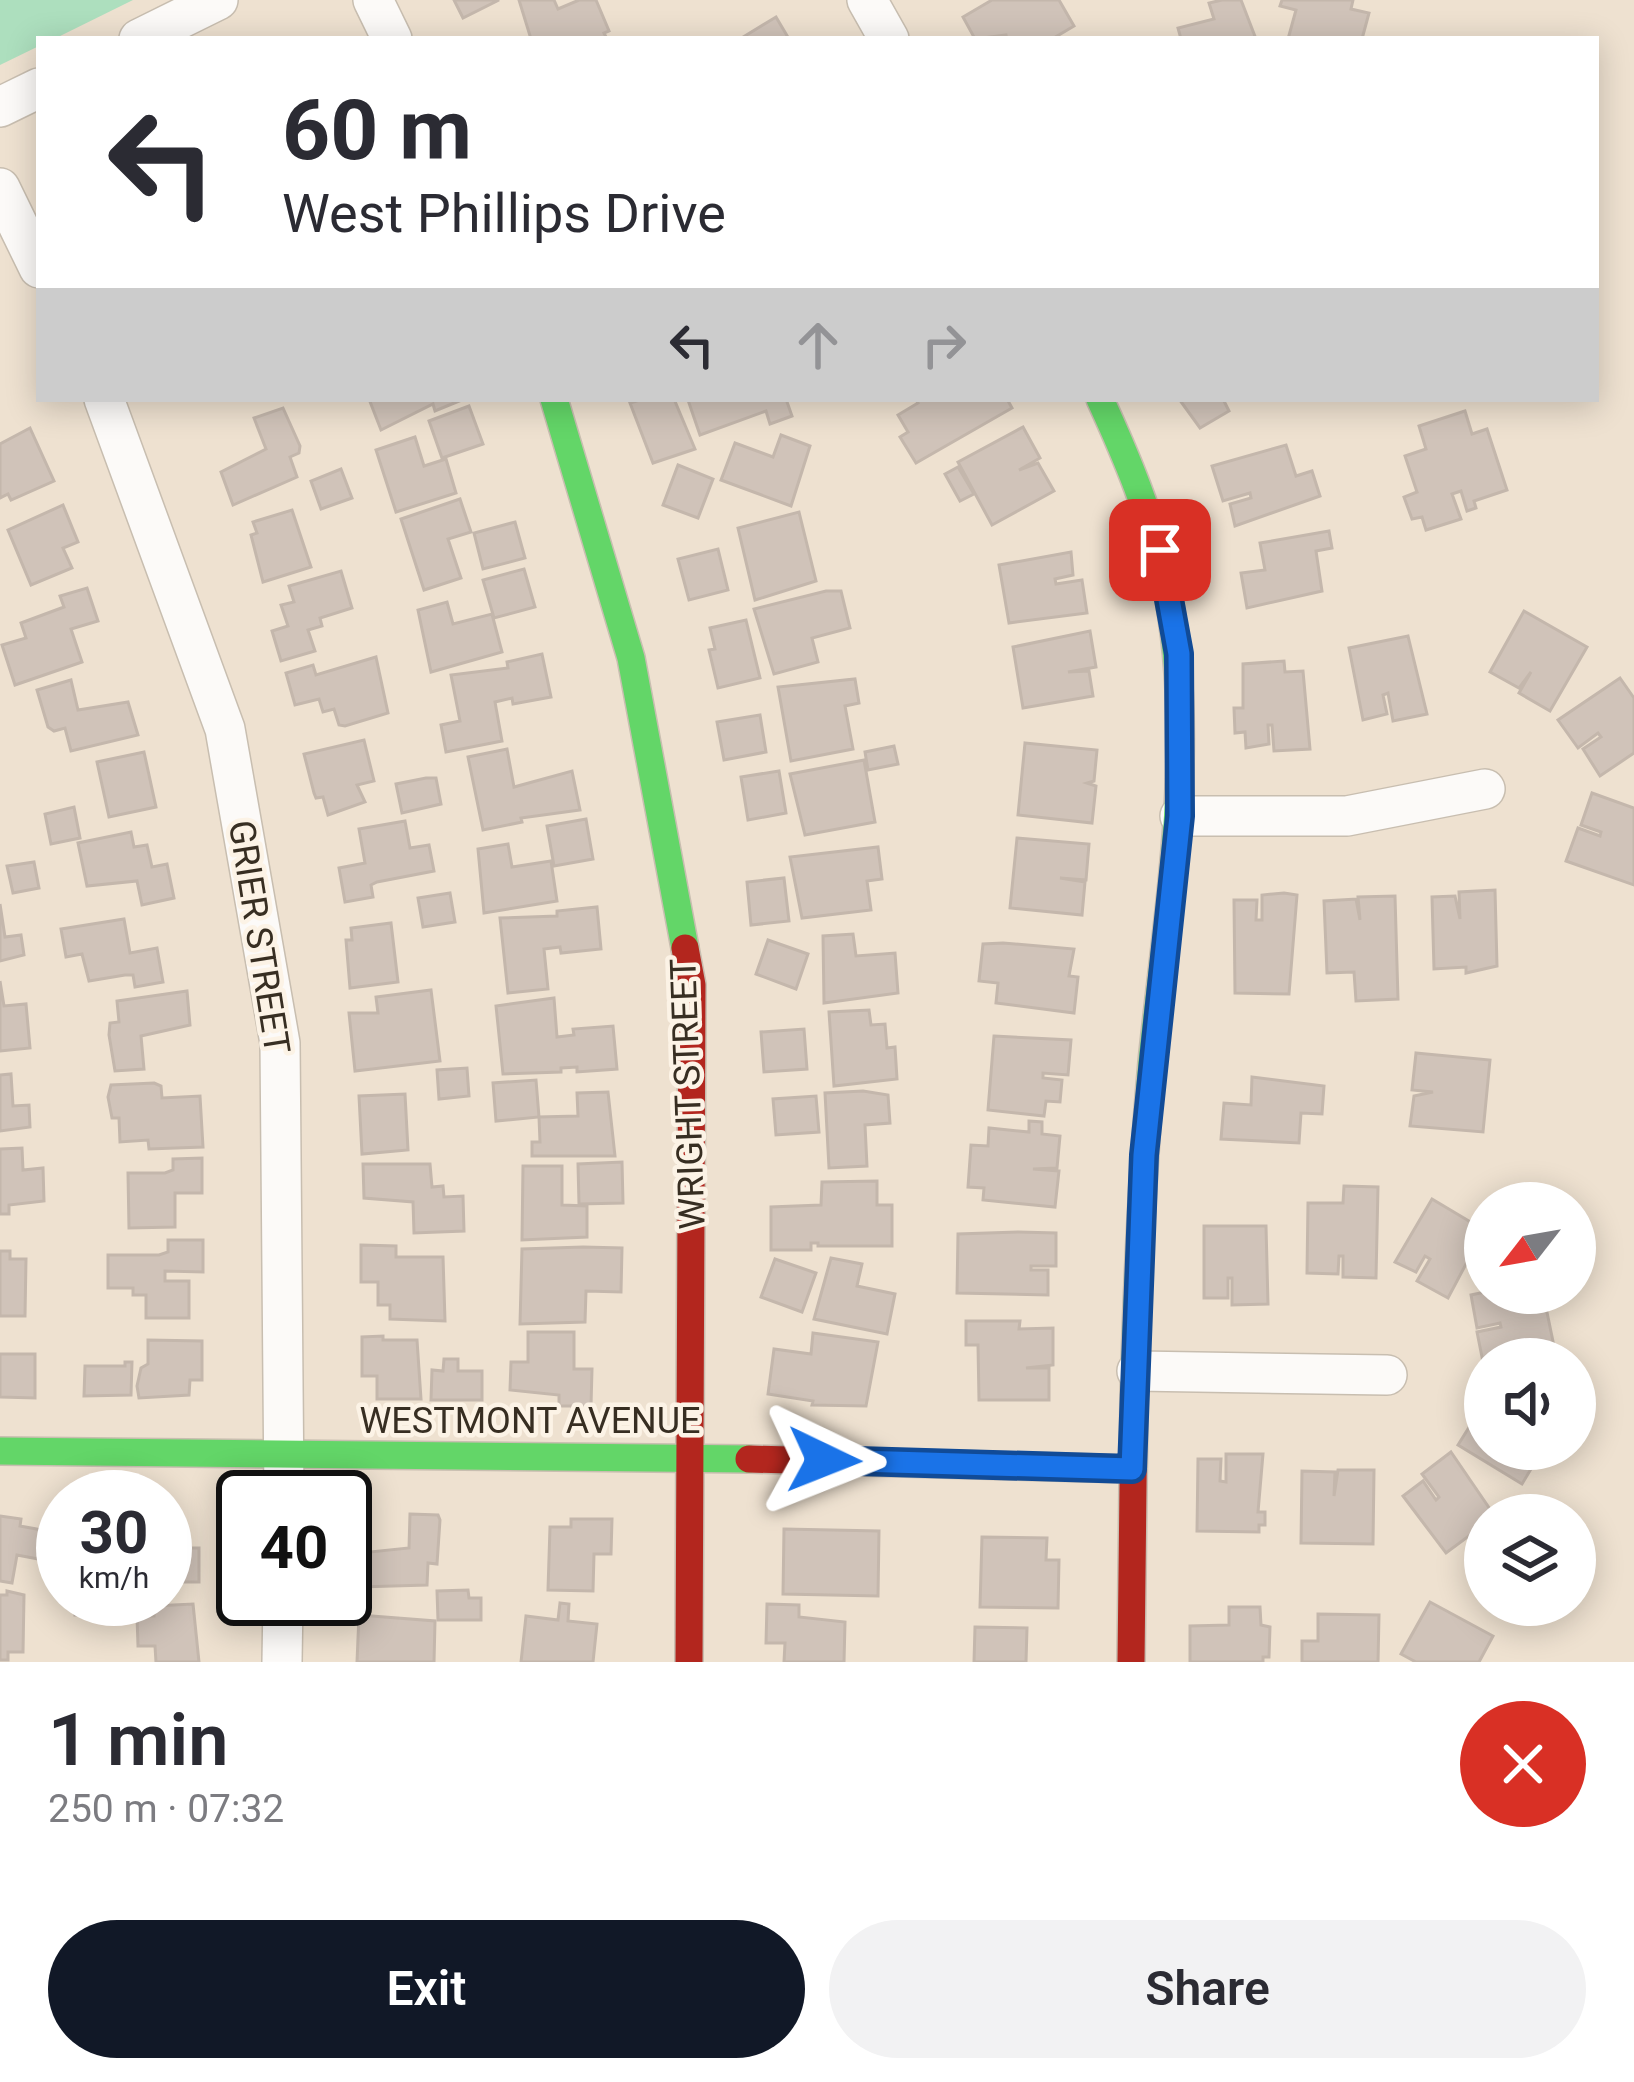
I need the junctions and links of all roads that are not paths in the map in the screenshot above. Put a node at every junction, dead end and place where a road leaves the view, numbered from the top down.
1 (218, 0) edge
2 (373, 0) edge
3 (867, 0) edge
4 (145, 36) edge
5 (391, 36) edge
6 (887, 36) edge
7 (36, 89) edge
8 (0, 107) edge
9 (0, 188) edge
10 (36, 262) edge
11 (105, 402) edge
12 (555, 402) edge
13 (1102, 402) edge
14 (1485, 788) dead end
15 (1180, 816) junction
16 (1137, 1371) junction
17 (1388, 1375) dead end
18 (0, 1451) edge
19 (285, 1456) junction
20 (692, 1457) junction
21 (1132, 1469) junction
22 (285, 1470) edge
23 (283, 1626) edge
24 (282, 1662) edge
25 (689, 1662) edge
26 (1131, 1662) edge

1 - 4 street
2 - 5 street
3 - 6 street
7 - 8 street
9 - 10 street
11 - 19 street, GRIER STREET
12 - 20 street, WRIGHT STREET
13 - 15 street
14 - 15 street
15 - 16 street
16 - 17 street
16 - 21 street
18 - 19 street, WESTMONT AVENUE
19 - 20 street, WESTMONT AVENUE
19 - 22 street, GRIER STREET
20 - 21 street, WESTMONT AVENUE
20 - 25 street, WRIGHT STREET
21 - 26 street
23 - 24 street

